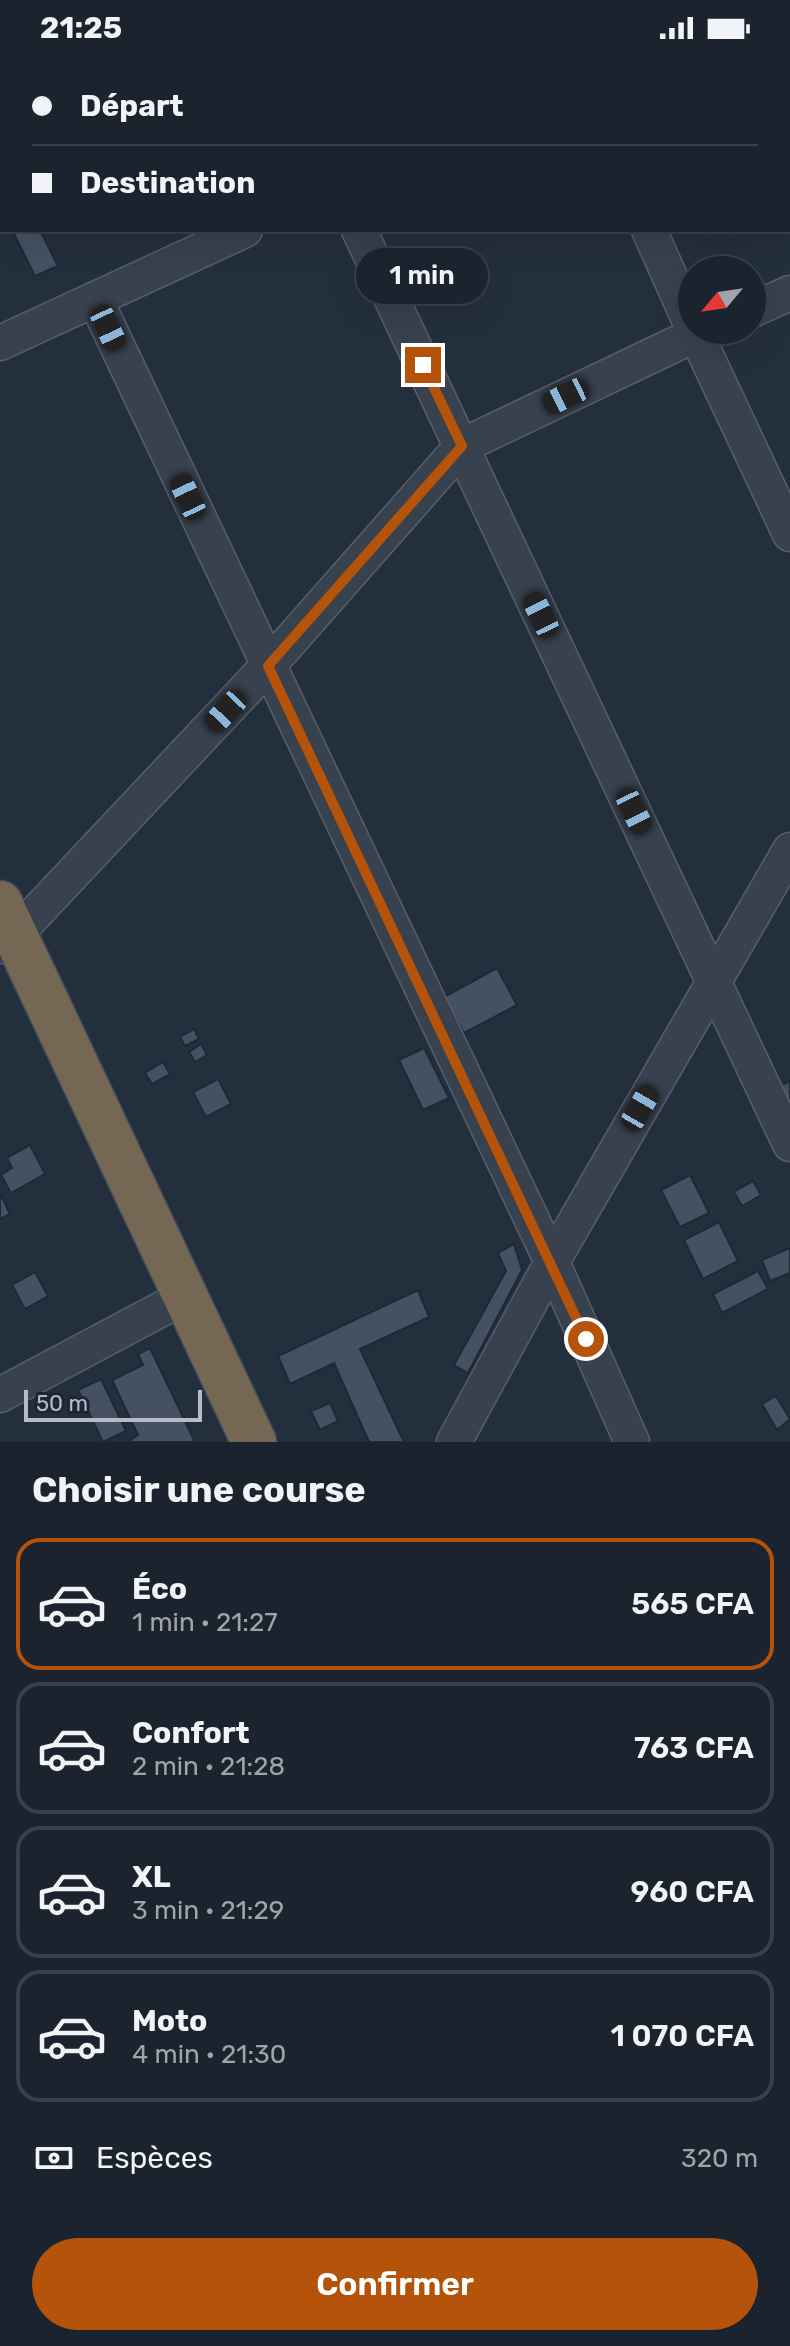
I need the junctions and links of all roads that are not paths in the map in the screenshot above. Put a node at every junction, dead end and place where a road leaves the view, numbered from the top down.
1 (241, 232) edge
2 (360, 232) edge
3 (650, 232) edge
4 (678, 292) edge
5 (790, 293) edge
6 (95, 299) junction
7 (766, 304) edge
8 (678, 339) edge
9 (0, 343) edge
10 (702, 344) edge
11 (462, 446) junction
12 (790, 534) edge
13 (268, 666) junction
14 (790, 850) edge
15 (5, 928) edge
16 (714, 979) junction
17 (790, 1144) edge
18 (552, 1262) junction
19 (184, 1297) junction
20 (0, 1395) edge
21 (254, 1442) edge
22 (454, 1442) edge
23 (632, 1442) edge

1 - 6 street
2 - 11 street
3 - 4 street
5 - 7 street
6 - 9 street
6 - 13 street
8 - 11 street
10 - 12 street
11 - 13 street
11 - 16 street
13 - 15 street
13 - 18 street
14 - 16 street
15 - 19 highway
16 - 17 street
16 - 18 street
18 - 22 street
18 - 23 street
19 - 20 street
19 - 21 highway

